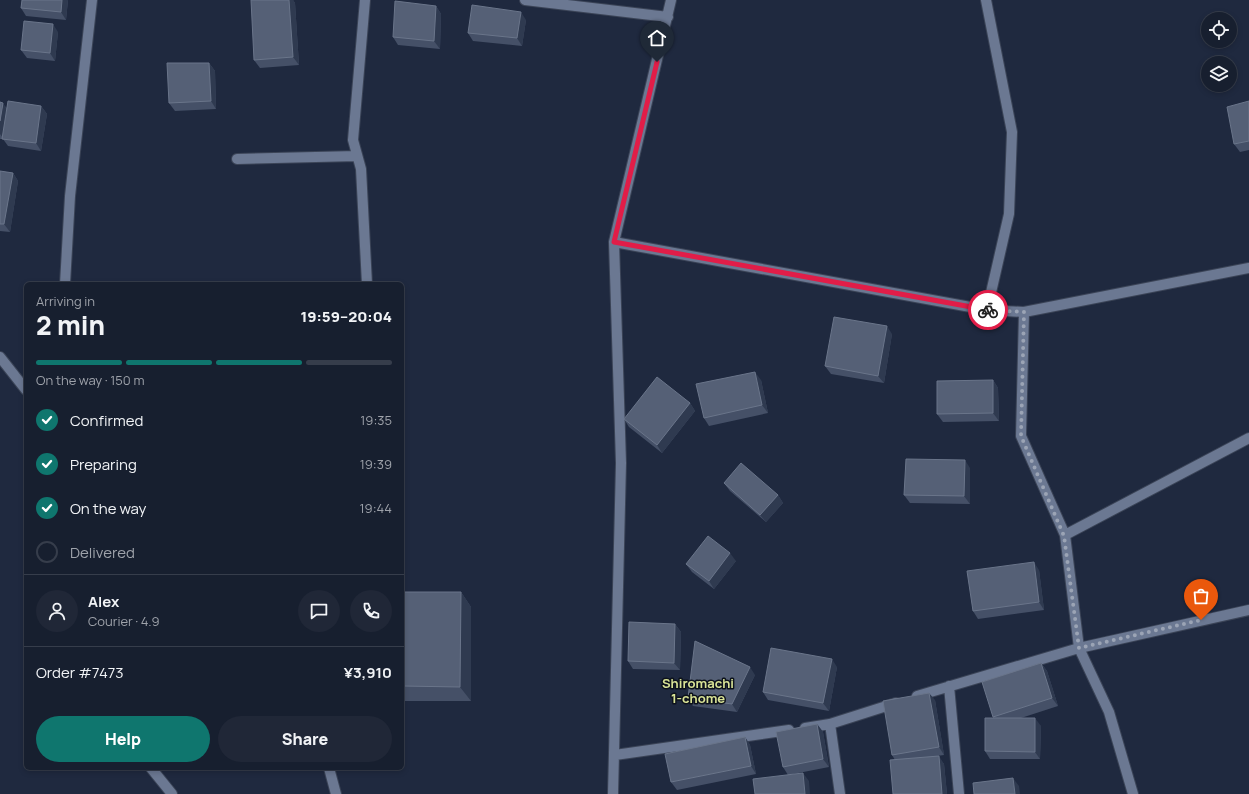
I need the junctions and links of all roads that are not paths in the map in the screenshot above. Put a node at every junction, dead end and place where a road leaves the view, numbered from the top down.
1 (92, 0) edge
2 (365, 0) edge
3 (525, 0) edge
4 (671, 0) edge
5 (986, 0) edge
6 (668, 17) junction
7 (357, 156) junction
8 (236, 159) dead end
9 (614, 242) junction
10 (1249, 268) edge
11 (65, 282) edge
12 (367, 282) edge
13 (988, 310) junction
14 (1024, 312) junction
15 (0, 357) edge
16 (24, 387) edge
17 (1249, 438) edge
18 (1064, 536) junction
19 (1249, 610) edge
20 (1079, 648) junction
21 (949, 686) junction
22 (830, 724) junction
23 (615, 755) junction
24 (153, 770) edge
25 (330, 770) edge
26 (172, 794) edge
27 (336, 794) edge
28 (613, 794) edge
29 (840, 794) edge
30 (959, 794) edge
31 (1133, 794) edge

1 - 11 street
2 - 7 street
3 - 6 street
4 - 6 street
5 - 13 street
6 - 9 street
7 - 8 street
7 - 12 street
9 - 13 street
9 - 23 street
10 - 14 street
13 - 14 street
14 - 18 street
15 - 16 street
17 - 18 street
18 - 20 street
19 - 20 street
20 - 21 street
20 - 31 street
21 - 22 street
21 - 30 street
22 - 23 street
22 - 29 street
23 - 28 street
24 - 26 street
25 - 27 street

